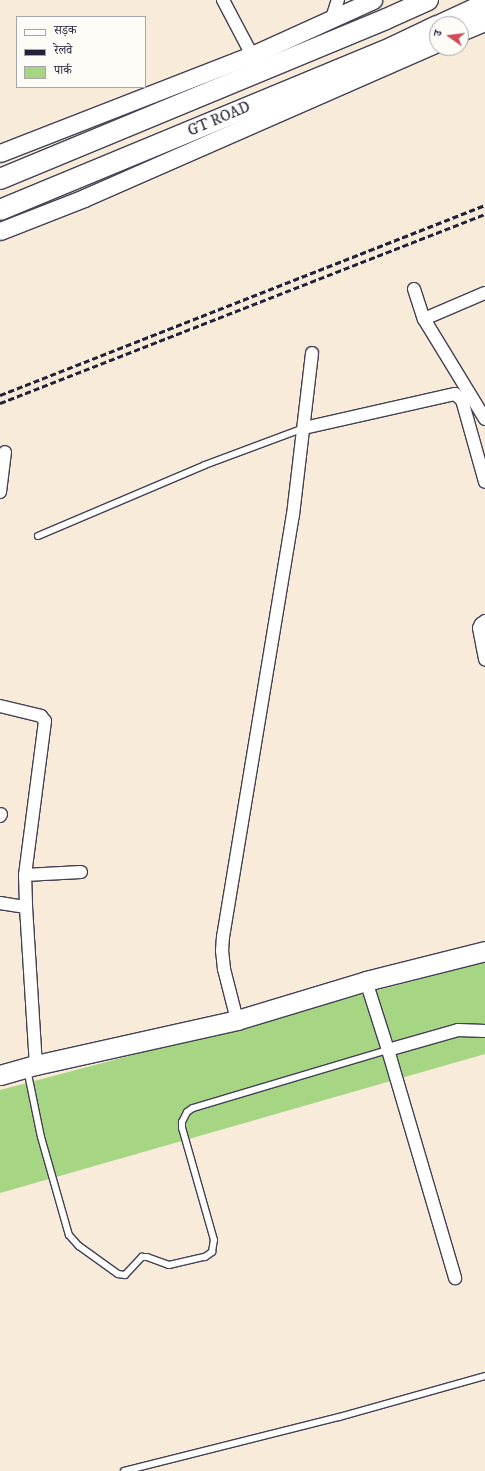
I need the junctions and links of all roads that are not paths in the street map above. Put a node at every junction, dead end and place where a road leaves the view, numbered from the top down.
1 (223, 0) edge
2 (338, 0) edge
3 (373, 0) edge
4 (428, 0) edge
5 (485, 4) edge
6 (459, 16) edge
7 (332, 18) junction
8 (485, 22) edge
9 (469, 29) edge
10 (429, 30) edge
11 (429, 47) edge
12 (252, 55) junction
13 (0, 153) edge
14 (0, 179) edge
15 (0, 210) edge
16 (0, 231) edge
17 (414, 290) dead end
18 (485, 293) edge
19 (424, 319) junction
20 (312, 353) dead end
21 (485, 419) edge
22 (304, 428) junction
23 (5, 452) dead end
24 (485, 482) edge
25 (0, 492) edge
26 (38, 536) dead end
27 (485, 622) edge
28 (485, 659) edge
29 (0, 706) edge
30 (81, 872) dead end
31 (25, 875) junction
32 (0, 903) edge
33 (26, 907) junction
34 (485, 951) edge
35 (366, 981) junction
36 (237, 1020) junction
37 (485, 1030) edge
38 (388, 1050) junction
39 (32, 1066) junction
40 (0, 1075) edge
41 (455, 1278) dead end
42 (485, 1376) edge
43 (124, 1471) edge

1 - 12 street
2 - 7 street
3 - 7 main road
4 - 14 highway, GT ROAD
5 - 6 highway
7 - 12 main road
8 - 9 main road
10 - 15 highway, GT ROAD
11 - 16 main road
12 - 13 main road
17 - 19 street
18 - 19 street
19 - 21 street
20 - 22 street
22 - 24 street
22 - 26 lane
22 - 36 street
23 - 25 street
27 - 28 street
29 - 31 street
30 - 31 street
31 - 33 street
32 - 33 street
33 - 39 street
34 - 35 main road
35 - 36 main road
35 - 38 street
36 - 39 main road
37 - 38 street
38 - 39 lane
38 - 41 street
39 - 40 main road
42 - 43 lane

